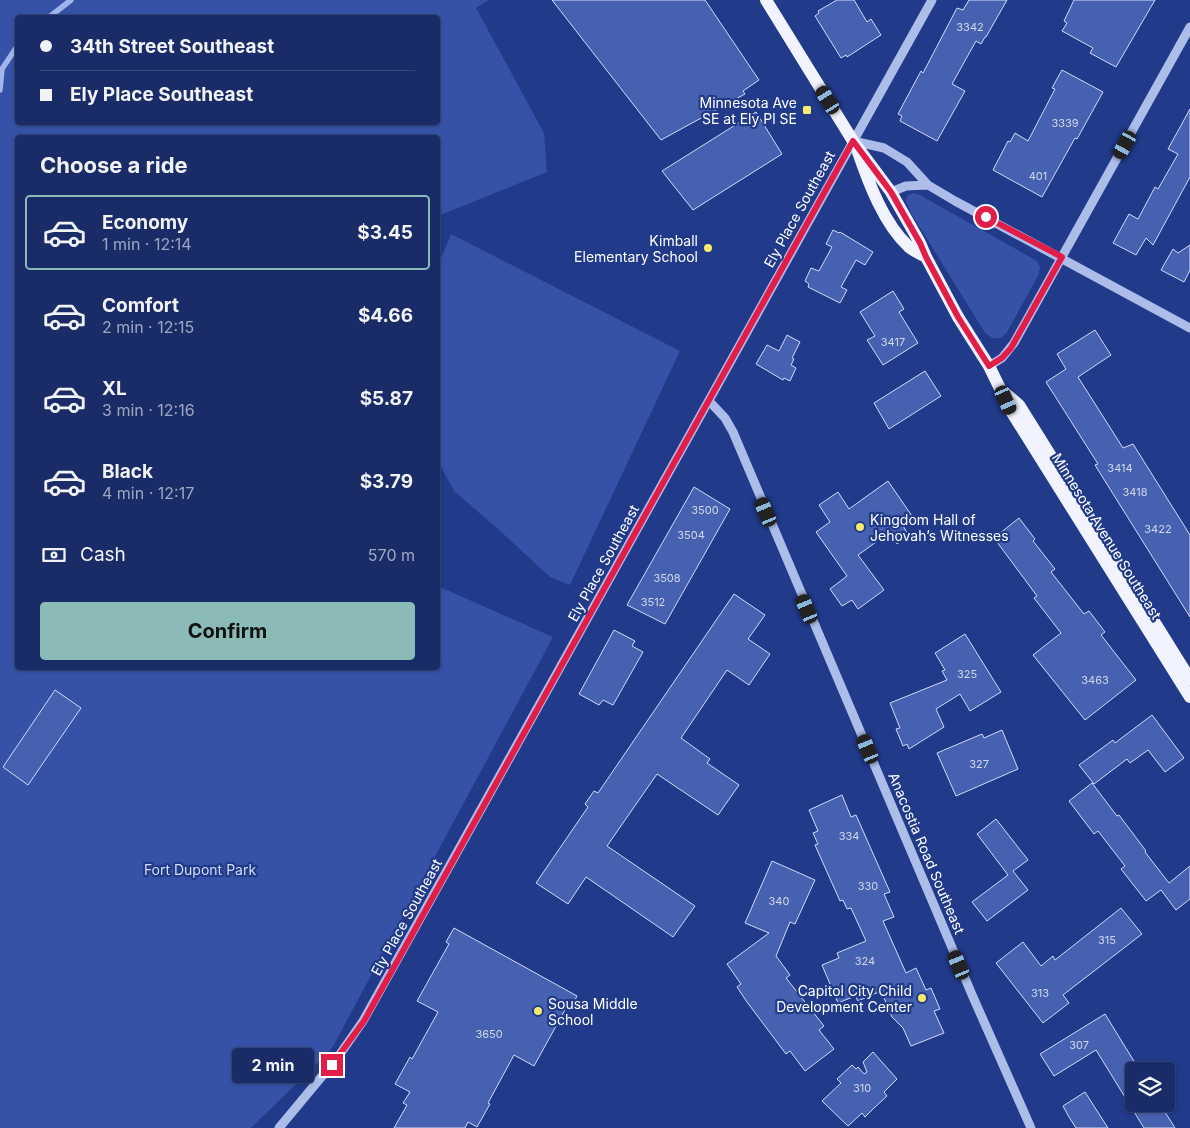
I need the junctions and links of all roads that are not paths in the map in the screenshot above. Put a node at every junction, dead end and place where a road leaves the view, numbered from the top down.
1 (766, 0) edge
2 (932, 0) edge
3 (1190, 27) edge
4 (853, 141) junction
5 (928, 185) junction
6 (891, 192) junction
7 (926, 257) junction
8 (1062, 257) junction
9 (1190, 328) edge
10 (989, 366) junction
11 (1002, 390) junction
12 (709, 401) junction
13 (1190, 679) edge
14 (1190, 697) edge
15 (279, 1128) edge
16 (1031, 1128) edge

1 - 4 main road, Minnesota Avenue Southeast
2 - 4 street, Ely Place Southeast
3 - 8 street
4 - 5 street
4 - 6 main road, Minnesota Avenue Southeast
4 - 7 main road, Minnesota Avenue Southeast
4 - 12 street, Ely Place Southeast
5 - 6 street
5 - 8 street
6 - 7 main road, Minnesota Avenue Southeast
7 - 10 main road, Minnesota Avenue Southeast
8 - 9 street
8 - 10 street
10 - 11 main road, Minnesota Avenue Southeast
11 - 13 main road, Minnesota Avenue Southeast
11 - 14 main road, Minnesota Avenue Southeast
12 - 15 street, Ely Place Southeast
12 - 16 street, Anacostia Road Southeast

